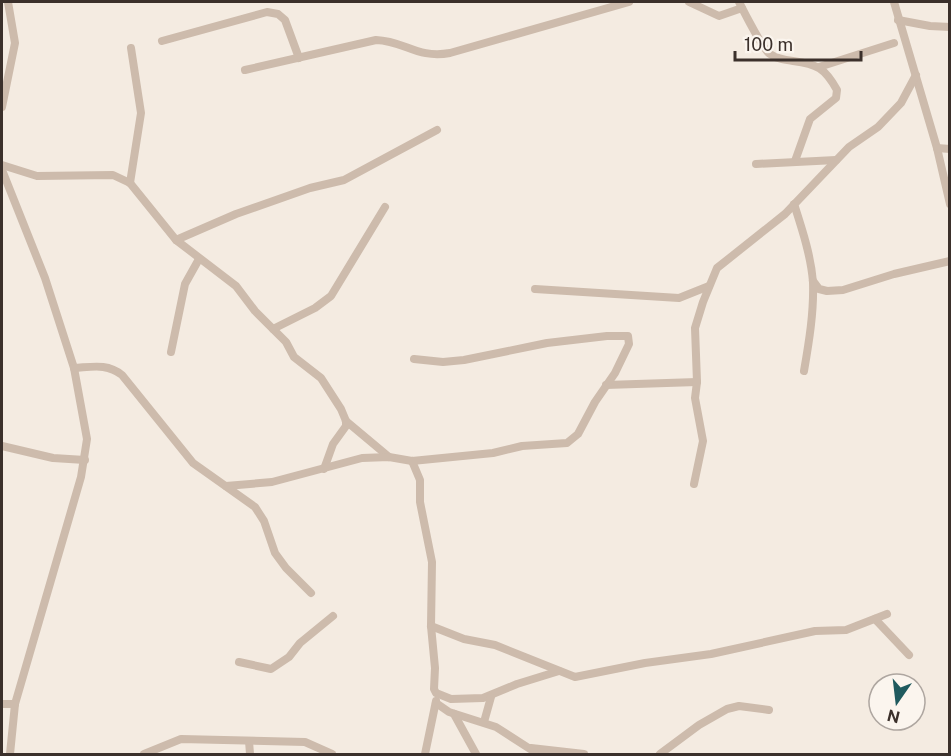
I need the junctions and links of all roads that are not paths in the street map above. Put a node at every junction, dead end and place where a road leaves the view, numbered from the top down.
1 (8, 2) edge
2 (629, 2) edge
3 (689, 2) edge
4 (894, 2) edge
5 (741, 5) edge
6 (898, 20) junction
7 (950, 27) edge
8 (162, 41) dead end
9 (894, 43) dead end
10 (131, 48) dead end
11 (299, 58) junction
12 (819, 67) junction
13 (245, 70) dead end
14 (916, 75) junction
15 (2, 107) edge
16 (437, 130) dead end
17 (937, 148) junction
18 (950, 149) edge
19 (836, 160) junction
20 (795, 161) junction
21 (756, 164) dead end
22 (2, 165) edge
23 (2, 170) edge
24 (130, 183) junction
25 (794, 204) junction
26 (950, 204) edge
27 (386, 207) dead end
28 (176, 240) junction
29 (199, 259) junction
30 (950, 261) edge
31 (813, 280) junction
32 (709, 286) junction
33 (535, 290) dead end
34 (273, 329) junction
35 (171, 352) dead end
36 (414, 359) dead end
37 (74, 368) junction
38 (804, 371) dead end
39 (697, 382) junction
40 (606, 385) junction
41 (346, 421) junction
42 (2, 446) edge
43 (389, 457) junction
44 (85, 460) junction
45 (412, 461) junction
46 (324, 469) junction
47 (694, 484) dead end
48 (226, 486) junction
49 (311, 593) dead end
50 (887, 614) dead end
51 (333, 616) dead end
52 (875, 618) junction
53 (431, 626) junction
54 (909, 655) dead end
55 (239, 662) dead end
56 (559, 671) junction
57 (436, 693) junction
58 (491, 697) junction
59 (436, 703) junction
60 (2, 704) edge
61 (15, 704) junction
62 (769, 710) dead end
63 (454, 714) junction
64 (484, 722) junction
65 (249, 741) junction
66 (530, 748) junction
67 (10, 754) edge
68 (144, 754) edge
69 (249, 754) edge
70 (332, 754) edge
71 (425, 754) edge
72 (477, 754) edge
73 (538, 754) edge
74 (584, 754) edge
75 (660, 754) edge

1 - 15 street
2 - 11 street
3 - 5 street
4 - 6 street
5 - 12 street
6 - 7 street
6 - 14 street
8 - 11 street
9 - 12 street
10 - 24 street
11 - 13 street
12 - 20 street
14 - 17 street
14 - 19 street
16 - 28 street
17 - 18 street
17 - 26 street
19 - 20 street
19 - 25 street
20 - 21 street
22 - 24 street
23 - 37 street
24 - 28 street
25 - 31 street
25 - 32 street
27 - 34 street
28 - 29 street
29 - 34 street
29 - 35 street
30 - 31 street
31 - 38 street
32 - 33 street
32 - 39 street
34 - 41 street
36 - 40 street
37 - 44 street
37 - 48 street
39 - 40 street
39 - 47 street
40 - 45 street
41 - 43 street
41 - 46 street
42 - 44 street
43 - 45 street
43 - 46 street
44 - 61 street
45 - 53 street
46 - 48 street
48 - 49 street
50 - 52 street
51 - 55 street
52 - 54 street
52 - 56 street
53 - 56 street
53 - 57 street
56 - 58 street
57 - 58 street
57 - 59 street
58 - 64 street
59 - 63 street
59 - 71 street
60 - 61 street
61 - 67 street
62 - 75 street
63 - 64 street
63 - 72 street
64 - 66 street
65 - 68 street
65 - 69 street
65 - 70 street
66 - 73 street
66 - 74 street

